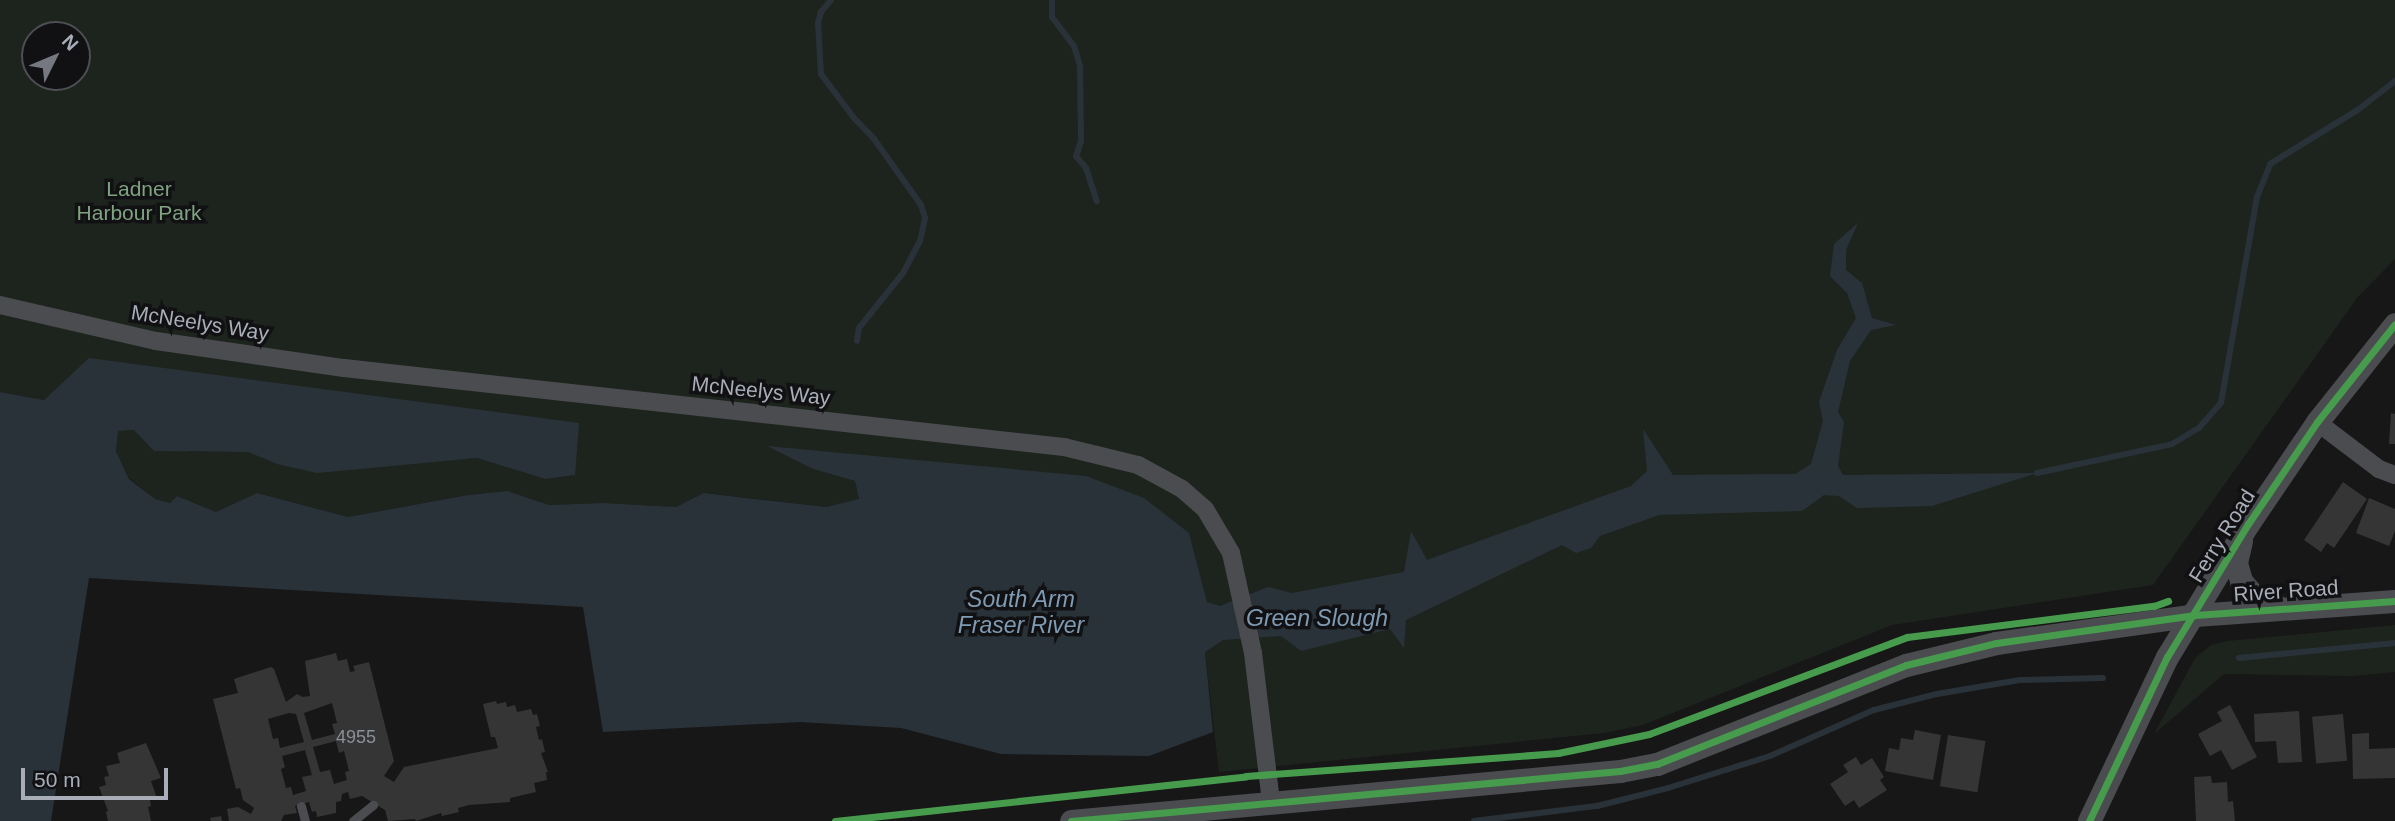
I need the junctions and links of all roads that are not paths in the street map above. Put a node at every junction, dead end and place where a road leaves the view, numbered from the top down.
1 (0, 305) edge
2 (2395, 324) edge
3 (2317, 422) junction
4 (2395, 475) edge
5 (2248, 524) junction
6 (2395, 601) edge
7 (2284, 608) junction
8 (2194, 615) junction
9 (1271, 802) junction
10 (373, 805) dead end
11 (301, 806) dead end
12 (305, 821) edge
13 (353, 821) edge
14 (1071, 821) edge
15 (2089, 821) edge

1 - 9 street, McNeelys Way
2 - 3 street, Ferry Road
3 - 4 street
3 - 5 street, Ferry Road
5 - 7 street
5 - 8 street, Ferry Road
6 - 7 street, River Road
7 - 8 street, River Road
8 - 9 street, River Road
8 - 15 street, Ferry Road
9 - 14 street, River Road
10 - 13 lane
11 - 12 lane

